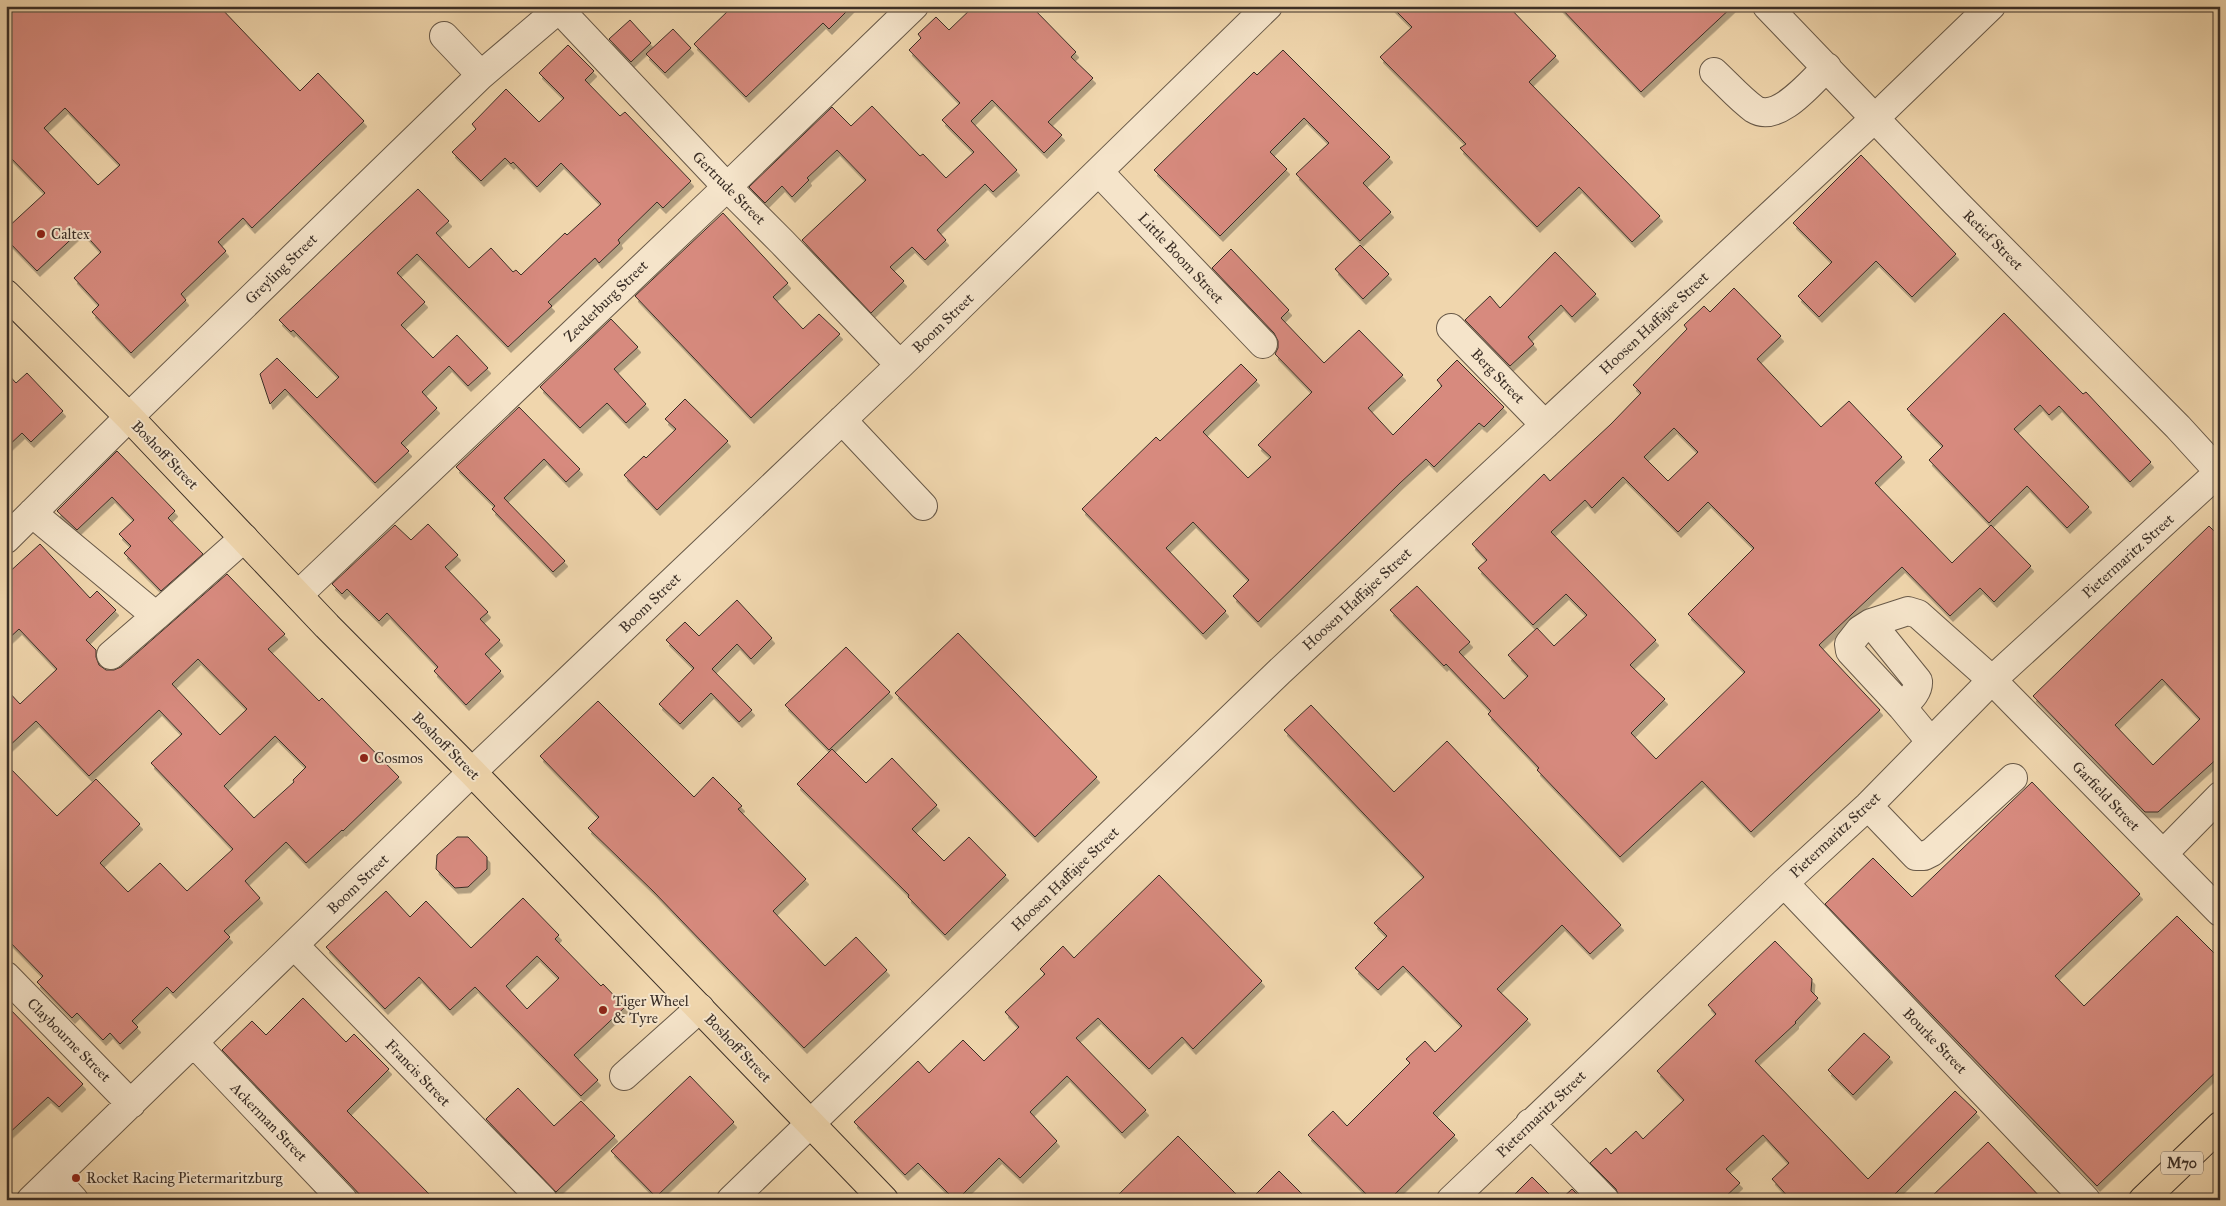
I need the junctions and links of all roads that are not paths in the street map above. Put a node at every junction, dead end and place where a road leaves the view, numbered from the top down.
1 (914, 6) edge
2 (1268, 6) edge
3 (1768, 6) edge
4 (1991, 6) edge
5 (560, 8) edge
6 (444, 36) dead end
7 (1826, 67) junction
8 (1714, 72) dead end
9 (481, 75) junction
10 (1875, 118) junction
11 (1099, 172) junction
12 (727, 187) junction
13 (6, 294) edge
14 (1451, 328) dead end
15 (1263, 344) dead end
16 (900, 365) junction
17 (129, 417) junction
18 (842, 420) junction
19 (1545, 425) junction
20 (2219, 472) edge
21 (923, 506) dead end
22 (32, 513) junction
23 (244, 538) junction
24 (6, 539) edge
25 (298, 595) junction
26 (156, 616) junction
27 (111, 655) dead end
28 (1992, 680) junction
29 (1931, 742) junction
30 (472, 772) junction
31 (2013, 778) dead end
32 (2220, 796) edge
33 (1868, 806) junction
34 (2163, 854) junction
35 (1784, 882) junction
36 (2220, 912) edge
37 (294, 946) junction
38 (6, 976) edge
39 (700, 1008) junction
40 (194, 1044) junction
41 (624, 1076) dead end
42 (131, 1104) junction
43 (812, 1124) junction
44 (1530, 1124) junction
45 (2220, 1126) edge
46 (2220, 1151) edge
47 (54, 1178) junction
48 (31, 1200) edge
49 (74, 1200) edge
50 (343, 1200) edge
51 (542, 1200) edge
52 (732, 1200) edge
53 (884, 1200) edge
54 (1451, 1200) edge
55 (1605, 1200) edge
56 (2086, 1200) edge
57 (2143, 1200) edge
58 (2168, 1200) edge

1 - 12 street, Zeederburg Street
2 - 11 street, Boom Street
3 - 7 street, Retief Street
4 - 10 street, Hoosen Haffajee Street
5 - 9 street, Greyling Street
5 - 12 street, Gertrude Street
6 - 9 street
7 - 8 street
7 - 10 street, Retief Street
9 - 17 street, Greyling Street
10 - 19 street, Hoosen Haffajee Street
10 - 20 street, Retief Street
11 - 15 street, Little Boom Street
11 - 16 street, Boom Street
12 - 16 street, Gertrude Street
12 - 25 street, Zeederburg Street
13 - 17 main road, Boshoff Street
14 - 19 street, Berg Street
16 - 18 street, Boom Street
17 - 22 street, Greyling Street
17 - 23 main road, Boshoff Street
18 - 21 street
18 - 30 street, Boom Street
19 - 43 street, Hoosen Haffajee Street
20 - 28 street, Pietermaritz Street
22 - 24 street, Greyling Street
22 - 26 street
23 - 25 main road, Boshoff Street
23 - 26 street
25 - 30 main road, Boshoff Street
26 - 27 street
28 - 29 street, Pietermaritz Street
28 - 29 street, Garfield Street
28 - 34 street, Garfield Street
29 - 33 street, Pietermaritz Street
30 - 37 street, Boom Street
30 - 39 main road, Boshoff Street
31 - 33 street
32 - 34 street
33 - 35 street, Pietermaritz Street
34 - 36 street, Garfield Street
35 - 44 street, Pietermaritz Street
35 - 56 street, Bourke Street
37 - 40 street, Boom Street
37 - 51 street, Francis Street
38 - 42 street, Claybourne Street
39 - 41 street
39 - 43 main road, Boshoff Street
40 - 42 street, Boom Street
40 - 50 street, Ackerman Street
42 - 47 street, Boom Street
43 - 52 street, Hoosen Haffajee Street
43 - 53 main road, Boshoff Street
44 - 54 street, Pietermaritz Street
44 - 55 street
45 - 57 main road, M70
46 - 58 main road, M70
47 - 48 street, Boom Street
47 - 49 street

